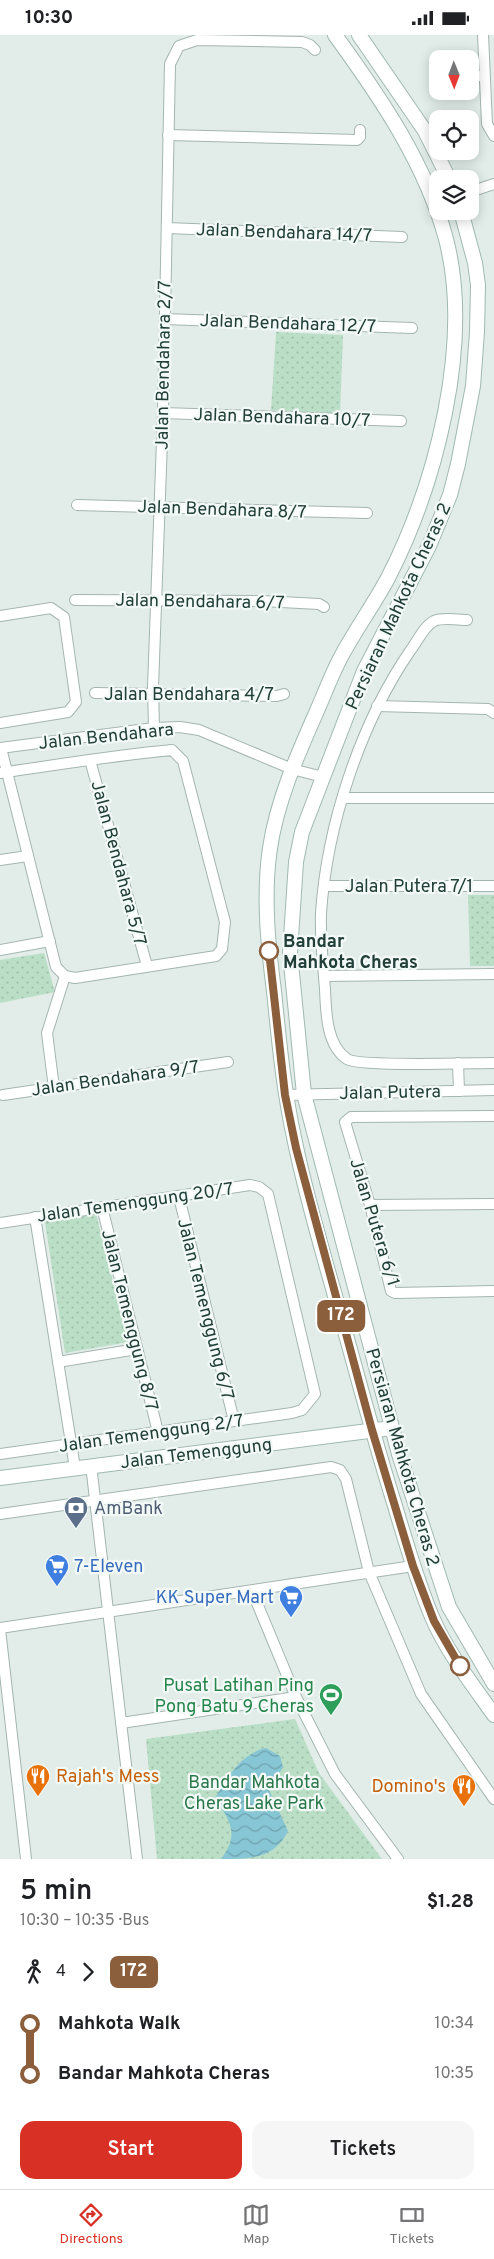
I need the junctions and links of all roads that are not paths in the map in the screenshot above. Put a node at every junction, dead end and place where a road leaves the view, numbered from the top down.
1 (335, 35) edge
2 (359, 35) edge
3 (483, 35) edge
4 (315, 50) dead end
5 (479, 76) edge
6 (484, 76) junction
7 (360, 130) dead end
8 (168, 135) junction
9 (494, 136) edge
10 (444, 170) edge
11 (494, 184) edge
12 (479, 189) edge
13 (429, 190) edge
14 (440, 220) edge
15 (463, 220) edge
16 (166, 228) junction
17 (402, 237) dead end
18 (164, 319) junction
19 (412, 328) dead end
20 (163, 413) junction
21 (401, 421) dead end
22 (77, 505) dead end
23 (159, 507) junction
24 (366, 513) dead end
25 (75, 600) dead end
26 (156, 601) junction
27 (324, 607) dead end
28 (0, 616) edge
29 (467, 620) dead end
30 (152, 691) junction
31 (95, 693) dead end
32 (284, 694) dead end
33 (377, 706) junction
34 (494, 713) edge
35 (0, 723) edge
36 (151, 728) junction
37 (1, 748) edge
38 (90, 760) junction
39 (292, 769) junction
40 (4, 773) edge
41 (323, 777) junction
42 (344, 798) junction
43 (494, 798) edge
44 (28, 856) junction
45 (0, 860) edge
46 (325, 886) junction
47 (494, 886) edge
48 (50, 941) junction
49 (0, 950) edge
50 (148, 966) junction
51 (494, 974) edge
52 (65, 976) junction
53 (324, 976) junction
54 (228, 1062) dead end
55 (458, 1063) junction
56 (494, 1063) edge
57 (54, 1088) junction
58 (494, 1090) edge
59 (459, 1091) junction
60 (304, 1094) junction
61 (3, 1095) dead end
62 (285, 1095) junction
63 (494, 1116) edge
64 (179, 1197) junction
65 (494, 1204) edge
66 (370, 1205) junction
67 (102, 1207) junction
68 (34, 1217) junction
69 (0, 1223) edge
70 (494, 1291) edge
71 (137, 1349) junction
72 (58, 1361) junction
73 (302, 1410) joint
74 (234, 1421) junction
75 (392, 1428) junction
76 (372, 1430) junction
77 (158, 1432) junction
78 (71, 1444) junction
79 (0, 1454) edge
80 (91, 1465) junction
81 (75, 1467) junction
82 (0, 1478) edge
83 (95, 1501) junction
84 (0, 1514) edge
85 (413, 1566) junction
86 (369, 1572) junction
87 (252, 1591) junction
88 (108, 1612) junction
89 (0, 1629) edge
90 (494, 1684) edge
91 (296, 1697) junction
92 (494, 1715) edge
93 (121, 1723) junction
94 (494, 1799) edge
95 (26, 1859) edge
96 (138, 1859) edge
97 (398, 1859) edge

1 - 13 street, Persiaran Mahkota Cheras 2
2 - 10 street
3 - 6 street
4 - 8 street, Jalan Bendahara 2/7
5 - 6 street
6 - 9 street
7 - 8 street
8 - 16 street, Jalan Bendahara 2/7
11 - 12 street
14 - 39 street, Persiaran Mahkota Cheras 2
15 - 41 street, Persiaran Mahkota Cheras 2
16 - 17 street, Jalan Bendahara 14/7
16 - 18 street, Jalan Bendahara 2/7
18 - 19 street, Jalan Bendahara 12/7
18 - 20 street, Jalan Bendahara 2/7
20 - 21 street, Jalan Bendahara 10/7
20 - 23 street, Jalan Bendahara 2/7
22 - 23 street, Jalan Bendahara 8/7
23 - 24 street, Jalan Bendahara 8/7
23 - 26 street, Jalan Bendahara 2/7
25 - 26 street, Jalan Bendahara 6/7
26 - 27 street, Jalan Bendahara 6/7
26 - 30 street, Jalan Bendahara 2/7
28 - 35 street
29 - 33 street
30 - 31 street, Jalan Bendahara 4/7
30 - 32 street, Jalan Bendahara 4/7
30 - 36 street, Jalan Bendahara 2/7
33 - 34 street
33 - 42 street
36 - 37 street, Jalan Bendahara
36 - 39 street, Jalan Bendahara
37 - 40 street
38 - 40 street
38 - 50 street, Jalan Bendahara 5/7
38 - 50 street
39 - 41 street, Jalan Bendahara
39 - 62 street, Persiaran Mahkota Cheras 2
40 - 44 street
41 - 60 street, Persiaran Mahkota Cheras 2
42 - 43 street
42 - 46 street
44 - 45 street
44 - 48 street
46 - 47 street, Jalan Putera 7/1
46 - 53 street
48 - 49 street
48 - 52 street
50 - 52 street
51 - 53 street
52 - 57 street
53 - 55 street
54 - 57 street, Jalan Bendahara 9/7
55 - 56 street
55 - 59 street
57 - 61 street, Jalan Bendahara 9/7
58 - 59 street, Jalan Putera
59 - 60 street, Jalan Putera
60 - 62 street, Jalan Putera
60 - 75 street, Persiaran Mahkota Cheras 2
62 - 76 street, Persiaran Mahkota Cheras 2
63 - 66 street, Jalan Putera 6/1
64 - 67 street, Jalan Temenggung 20/7
64 - 73 street, Jalan Temenggung 20/7
64 - 74 street, Jalan Temenggung 6/7
65 - 66 street
66 - 70 street, Jalan Putera 6/1
67 - 68 street, Jalan Temenggung 20/7
67 - 71 street, Jalan Temenggung 8/7
68 - 69 street, Jalan Temenggung 20/7
68 - 72 street
71 - 72 street
71 - 77 street, Jalan Temenggung 8/7
72 - 78 street
73 - 74 street, Jalan Temenggung 2/7
74 - 77 street, Jalan Temenggung 2/7
75 - 76 street, Jalan Temenggung
75 - 90 street, Persiaran Mahkota Cheras 2
76 - 80 street, Jalan Temenggung
76 - 85 street, Persiaran Mahkota Cheras 2
77 - 78 street, Jalan Temenggung 2/7
78 - 79 street, Jalan Temenggung 2/7
78 - 81 street
80 - 81 street, Jalan Temenggung
80 - 83 street
81 - 82 street, Jalan Temenggung
83 - 84 street
83 - 86 street
83 - 88 street
85 - 86 street
85 - 92 street, Persiaran Mahkota Cheras 2
86 - 87 street
86 - 94 street
87 - 88 street
87 - 91 street
88 - 89 street
88 - 93 street
89 - 95 street
91 - 93 street
91 - 97 street
93 - 96 street

